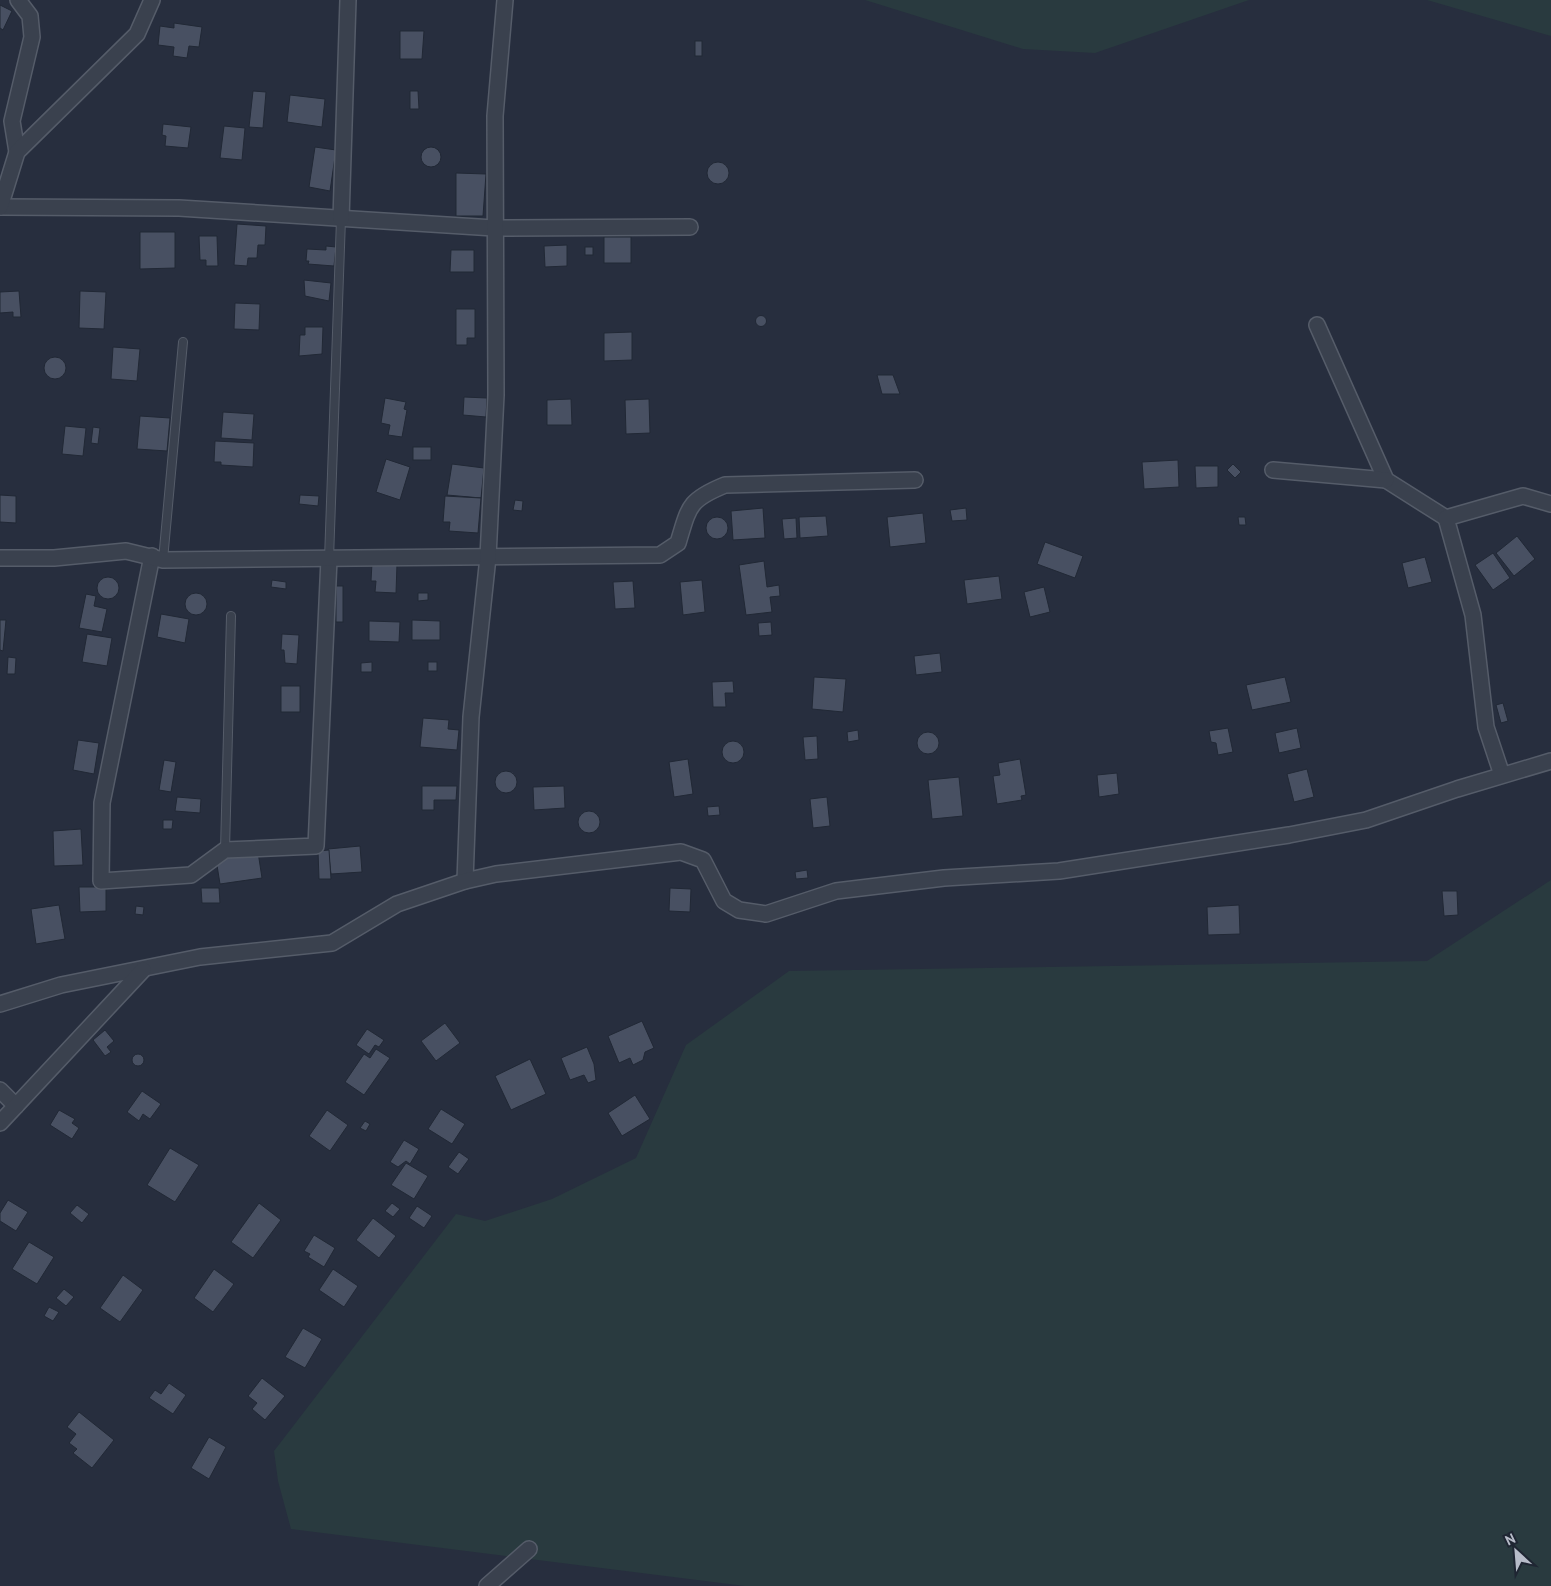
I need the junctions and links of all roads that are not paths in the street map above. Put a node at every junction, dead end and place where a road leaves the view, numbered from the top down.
1 (18, 0) edge
2 (152, 0) edge
3 (348, 0) edge
4 (505, 0) edge
5 (17, 152) junction
6 (0, 207) edge
7 (342, 219) junction
8 (690, 227) dead end
9 (494, 228) junction
10 (1317, 326) dead end
11 (183, 342) dead end
12 (1274, 470) dead end
13 (915, 480) dead end
14 (1386, 480) junction
15 (1551, 504) edge
16 (1446, 518) junction
17 (488, 557) junction
18 (0, 558) edge
19 (158, 558) junction
20 (329, 559) junction
21 (231, 616) dead end
22 (1551, 761) edge
23 (1502, 776) junction
24 (225, 850) junction
25 (464, 881) junction
26 (144, 970) junction
27 (0, 1004) edge
28 (0, 1090) edge
29 (16, 1106) junction
30 (0, 1123) edge
31 (528, 1549) dead end
32 (487, 1586) edge

1 - 5 street
2 - 5 street
3 - 7 street
4 - 9 street
5 - 6 street
6 - 7 street
7 - 9 street
7 - 20 lane
8 - 9 street
9 - 17 street
10 - 14 street
11 - 19 lane
12 - 14 street
13 - 17 street
14 - 16 street
15 - 16 street
16 - 23 street
17 - 20 street
17 - 25 street
18 - 19 street
19 - 20 street
19 - 24 street
20 - 24 street
21 - 24 lane
22 - 23 street
23 - 25 street
25 - 26 street
26 - 27 street
26 - 29 street
28 - 29 street
29 - 30 street
31 - 32 street

